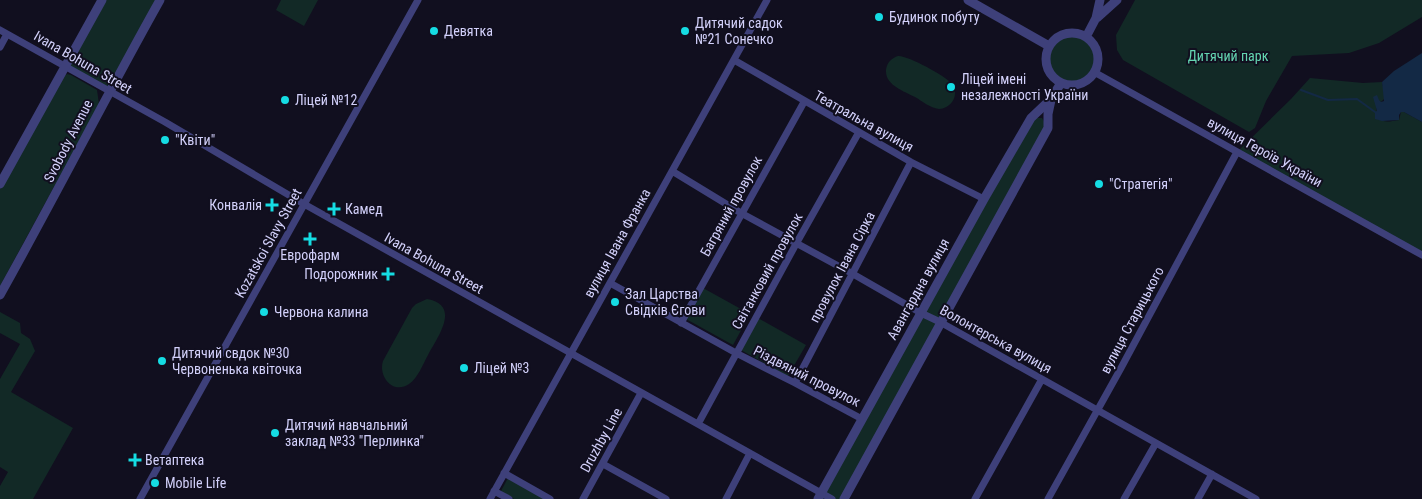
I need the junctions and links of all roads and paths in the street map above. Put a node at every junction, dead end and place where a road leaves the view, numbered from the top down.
1 (102, 0) edge
2 (160, 0) edge
3 (418, 0) edge
4 (767, 0) edge
5 (968, 0) edge
6 (1100, 0) edge
7 (1116, 0) edge
8 (1096, 18) junction
9 (0, 30) edge
10 (7, 34) junction
11 (1086, 37) junction
12 (1049, 46) junction
13 (0, 48) edge
14 (734, 60) junction
15 (64, 66) junction
16 (1094, 72) junction
17 (1060, 83) junction
18 (109, 92) junction
19 (1051, 100) junction
20 (804, 102) junction
21 (859, 132) junction
22 (1237, 152) junction
23 (912, 162) junction
24 (672, 171) junction
25 (0, 184) edge
26 (984, 199) junction
27 (304, 204) junction
28 (741, 214) junction
29 (796, 244) junction
30 (1422, 255) edge
31 (853, 274) junction
32 (610, 283) junction
33 (0, 294) edge
34 (921, 313) junction
35 (940, 322) junction
36 (681, 323) junction
37 (570, 353) junction
38 (736, 353) junction
39 (1042, 379) junction
40 (795, 382) junction
41 (641, 393) junction
42 (1098, 410) junction
43 (862, 419) junction
44 (698, 424) junction
45 (1156, 443) junction
46 (750, 453) junction
47 (603, 464) junction
48 (504, 473) junction
49 (1212, 474) junction
50 (494, 491) junction
51 (820, 496) edge
52 (140, 499) edge
53 (490, 499) edge
54 (509, 499) edge
55 (550, 499) edge
56 (583, 499) edge
57 (666, 499) edge
58 (726, 499) edge
59 (832, 499) edge
60 (844, 499) edge
61 (975, 499) edge
62 (1048, 499) edge
63 (1124, 499) edge
64 (1198, 499) edge
65 (1256, 499) edge

1 - 15 street
2 - 18 street, Svobody Avenue
3 - 27 street, Kozatskoi Slavy Street
4 - 14 street, вулиця Івана Франка
5 - 12 street
6 - 8 street
7 - 8 street
8 - 11 street
9 - 10 street, Ivana Bohuna Street
10 - 13 street
10 - 15 street, Ivana Bohuna Street
11 - 12 street
11 - 16 street
12 - 17 street
14 - 20 street, Театральна вулиця
14 - 24 street, вулиця Івана Франка
15 - 18 street, Ivana Bohuna Street
15 - 25 street
16 - 17 street
16 - 22 street, вулиця Героїв України
17 - 19 street, Авангардна вулиця
18 - 27 street, Ivana Bohuna Street
18 - 33 street, Svobody Avenue
19 - 26 street, Авангардна вулиця
19 - 35 street, Авангардна вулиця
20 - 21 street, Театральна вулиця
20 - 28 street, Багряний провулок
21 - 23 street, Театральна вулиця
21 - 29 street, Світанковий провулок
22 - 30 street, вулиця Героїв України
22 - 42 street, вулиця Старицького
23 - 26 street, Театральна вулиця
23 - 31 street, провулок Івана Сірка
24 - 28 street, Волонтерська вулиця
24 - 32 street, вулиця Івана Франка
26 - 34 street, Авангардна вулиця
27 - 37 street, Ivana Bohuna Street
27 - 52 street, Kozatskoi Slavy Street
28 - 29 street, Волонтерська вулиця
28 - 36 street, Багряний провулок
29 - 31 street, Волонтерська вулиця
29 - 38 street, Світанковий провулок
31 - 34 street, Волонтерська вулиця
31 - 40 street, провулок Івана Сірка
32 - 36 street, Різдвяний провулок
32 - 37 street, вулиця Івана Франка
34 - 35 street, Волонтерська вулиця
34 - 43 street, Авангардна вулиця
35 - 39 street, Волонтерська вулиця
35 - 60 street, Авангардна вулиця
36 - 38 street, Різдвяний провулок
37 - 41 street, Ivana Bohuna Street
37 - 48 street, вулиця Івана Франка
38 - 40 street, Різдвяний провулок
38 - 44 street, Світанковий провулок
39 - 42 street, Волонтерська вулиця
39 - 61 street
40 - 43 street, Різдвяний провулок
41 - 44 street, Ivana Bohuna Street
41 - 47 street, Druzhby Line
42 - 45 street, Волонтерська вулиця
42 - 62 street, вулиця Старицького
43 - 51 street, Авангардна вулиця
44 - 46 street, Ivana Bohuna Street
45 - 49 street, Волонтерська вулиця
45 - 63 street
46 - 51 street, Ivana Bohuna Street
46 - 58 street
47 - 56 street, Druzhby Line
47 - 57 street
48 - 50 street, вулиця Івана Франка
48 - 55 street
49 - 64 street
49 - 65 street, Волонтерська вулиця
50 - 53 street, вулиця Івана Франка
50 - 54 street
51 - 59 street, Ivana Bohuna Street

